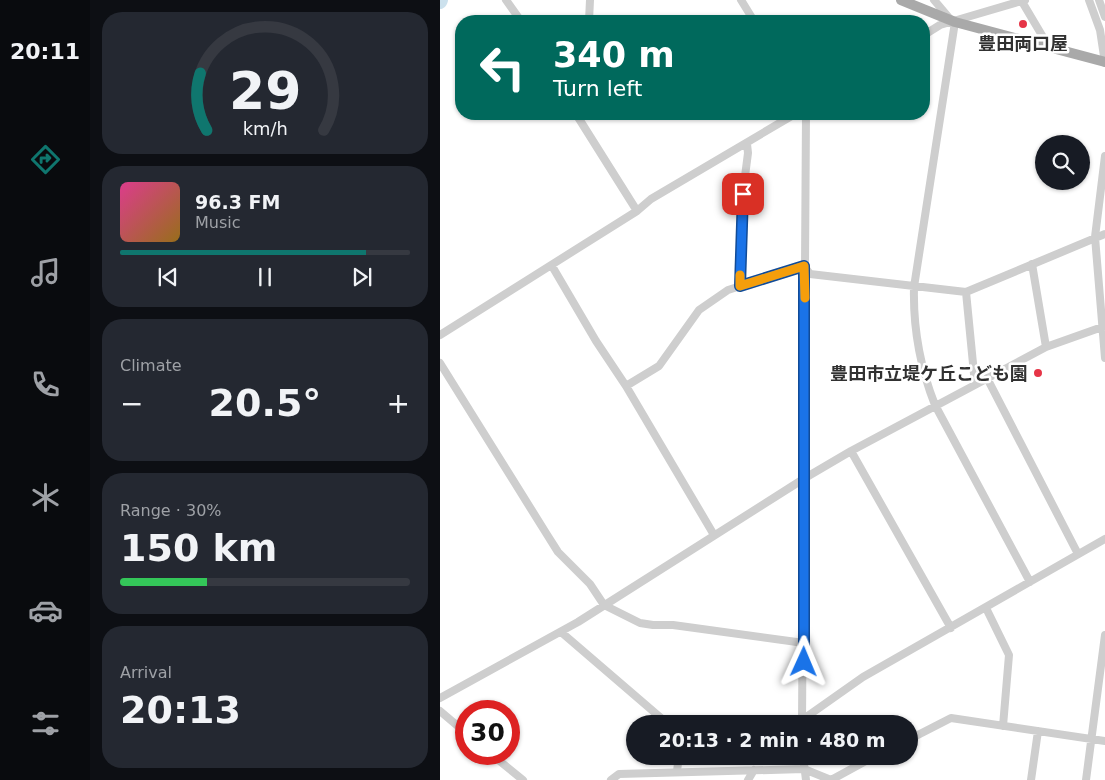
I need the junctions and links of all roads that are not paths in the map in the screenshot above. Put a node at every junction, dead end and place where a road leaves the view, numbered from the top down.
1 (506, 0) edge
2 (590, 0) edge
3 (741, 0) edge
4 (901, 0) edge
5 (934, 0) edge
6 (1022, 0) edge
7 (1089, 0) edge
8 (1099, 0) edge
9 (517, 15) edge
10 (589, 15) edge
11 (750, 15) edge
12 (1105, 17) edge
13 (954, 22) junction
14 (930, 31) edge
15 (1044, 47) junction
16 (1105, 61) edge
17 (580, 120) edge
18 (785, 120) edge
19 (806, 120) edge
20 (747, 144) junction
21 (1105, 156) edge
22 (637, 212) junction
23 (1105, 234) edge
24 (1095, 237) junction
25 (1032, 264) junction
26 (552, 266) junction
27 (804, 266) junction
28 (740, 286) junction
29 (914, 286) junction
30 (966, 292) junction
31 (1103, 327) edge
32 (440, 335) edge
33 (1046, 347) junction
34 (1105, 352) edge
35 (1105, 358) edge
36 (440, 363) edge
37 (988, 378) junction
38 (976, 384) junction
39 (626, 386) junction
40 (934, 404) junction
41 (851, 451) junction
42 (805, 478) junction
43 (714, 535) junction
44 (1105, 540) edge
45 (1078, 554) junction
46 (1030, 582) junction
47 (604, 605) junction
48 (986, 608) junction
49 (951, 628) junction
50 (562, 632) junction
51 (1105, 635) edge
52 (804, 643) junction
53 (440, 698) edge
54 (440, 711) edge
55 (658, 715) edge
56 (802, 715) edge
57 (812, 715) edge
58 (455, 724) edge
59 (1003, 726) junction
60 (1038, 731) junction
61 (918, 735) edge
62 (1091, 739) junction
63 (1105, 741) edge
64 (504, 765) edge
65 (678, 765) edge
66 (804, 765) edge
67 (858, 765) edge
68 (804, 769) junction
69 (754, 770) junction
70 (677, 771) junction
71 (522, 780) edge
72 (611, 780) edge
73 (748, 780) edge
74 (806, 780) edge
75 (831, 780) edge
76 (1031, 780) edge
77 (1086, 780) edge

1 - 9 street
2 - 10 street
3 - 11 street
4 - 13 main road
5 - 13 street
6 - 13 street
6 - 15 street
7 - 16 street
8 - 12 street
13 - 14 street
13 - 15 main road
13 - 29 street
15 - 16 main road
17 - 22 street
18 - 20 street
19 - 27 street
20 - 22 street
20 - 28 street
21 - 24 street
22 - 26 street
23 - 24 street
24 - 25 street
24 - 31 street
25 - 30 street
25 - 33 street
26 - 32 street
26 - 39 street
27 - 28 street
27 - 29 street
27 - 42 street
28 - 39 street
29 - 30 street
29 - 40 street
30 - 38 street
31 - 33 street
31 - 34 street
33 - 37 street
34 - 35 street
36 - 47 street
37 - 38 street
37 - 45 street
38 - 40 street
39 - 43 street
40 - 41 street
40 - 46 street
41 - 42 street
41 - 49 street
42 - 43 street
42 - 52 street
43 - 47 street
44 - 45 street
45 - 46 street
46 - 48 street
47 - 50 street
47 - 52 street
48 - 49 street
48 - 59 street
49 - 57 street
50 - 53 street
50 - 55 street
51 - 62 street
52 - 56 street
54 - 58 street
59 - 60 street
59 - 61 street
60 - 62 street
60 - 76 street
62 - 63 street
62 - 77 street
64 - 71 street
65 - 70 street
66 - 68 street
67 - 75 street
68 - 69 street
68 - 74 street
68 - 75 street
69 - 70 street
69 - 73 street
70 - 72 street

